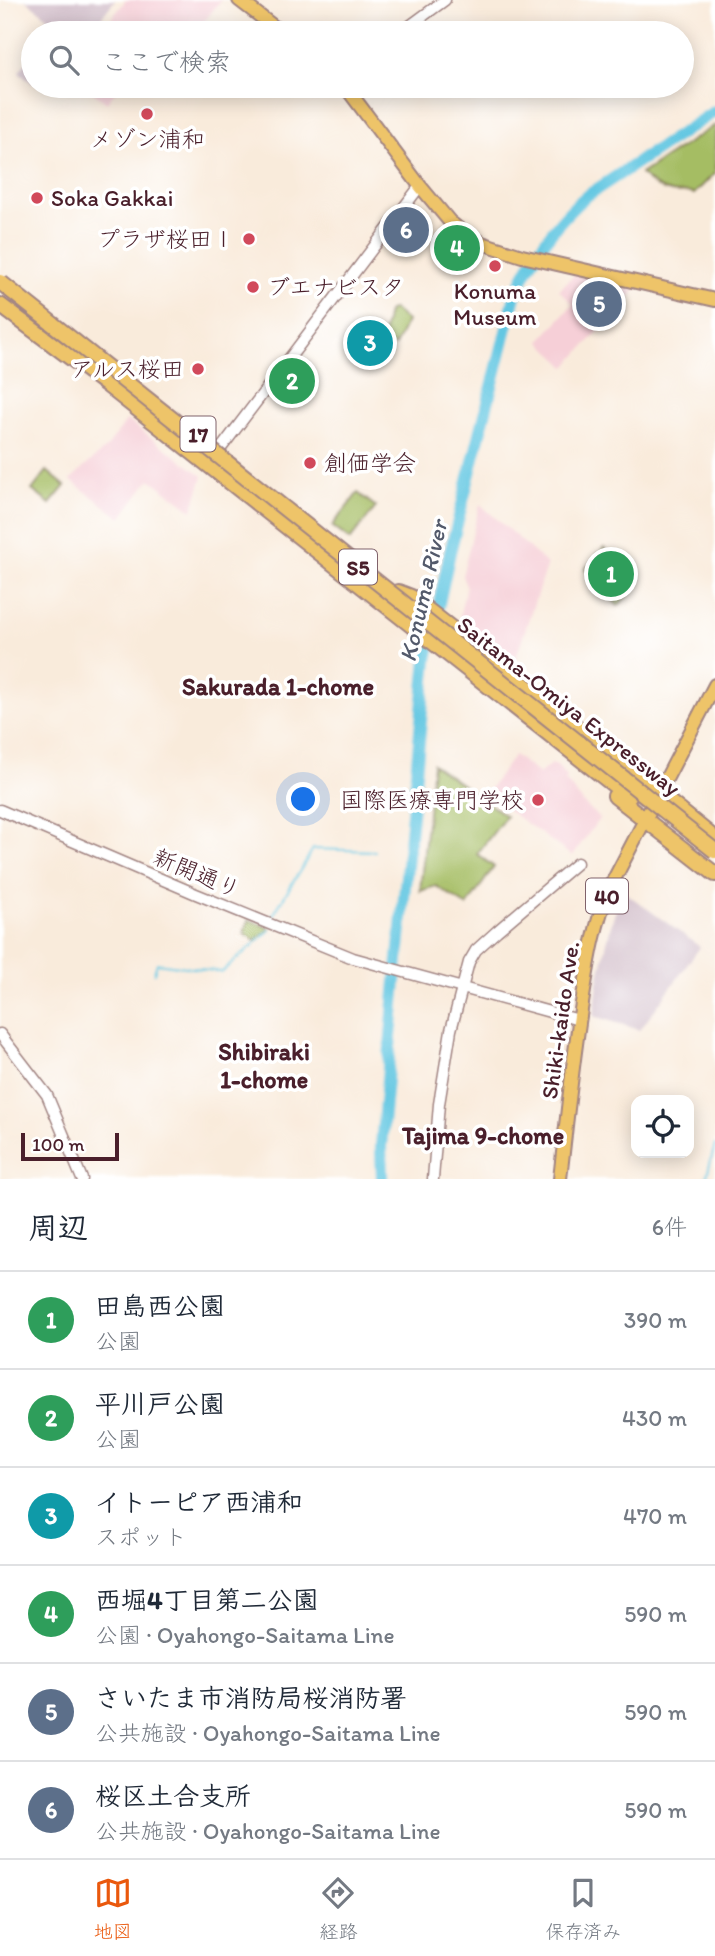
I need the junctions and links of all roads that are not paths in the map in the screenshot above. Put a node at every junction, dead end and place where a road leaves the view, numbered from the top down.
1 (239, 0) edge
2 (445, 0) edge
3 (266, 21) edge
4 (416, 21) edge
5 (354, 98) edge
6 (421, 186) junction
7 (0, 273) edge
8 (0, 282) edge
9 (0, 294) edge
10 (715, 300) edge
11 (0, 305) edge
12 (219, 451) junction
13 (445, 627) junction
14 (439, 650) junction
15 (715, 685) edge
16 (659, 794) junction
17 (0, 810) edge
18 (645, 820) junction
19 (715, 839) edge
20 (715, 849) edge
21 (577, 863) dead end
22 (715, 864) edge
23 (715, 874) edge
24 (463, 988) junction
25 (579, 1020) junction
26 (0, 1034) edge
27 (82, 1179) edge
28 (433, 1179) edge
29 (560, 1179) edge

1 - 3 main road
2 - 4 street
5 - 6 main road
6 - 10 main road
6 - 12 street
7 - 12 highway, 17
8 - 20 highway, Saitama-Omiya Expressway / S5, bridge
9 - 22 highway, Saitama-Omiya Expressway / S5
11 - 14 highway, 17
12 - 13 highway, 17, bridge
13 - 14 highway, 17
13 - 16 highway, 17
14 - 18 highway, 17
15 - 16 main road, Shiki-kaido Ave. / 40
16 - 18 main road, Shiki-kaido Ave. / 40
16 - 19 highway, 17
17 - 24 street, 新開通り
18 - 23 highway, 17
18 - 25 main road, Shiki-kaido Ave. / 40
20 - 22 highway
21 - 24 street
24 - 25 street
24 - 28 street
25 - 29 main road, Shiki-kaido Ave. / 40
26 - 27 street

